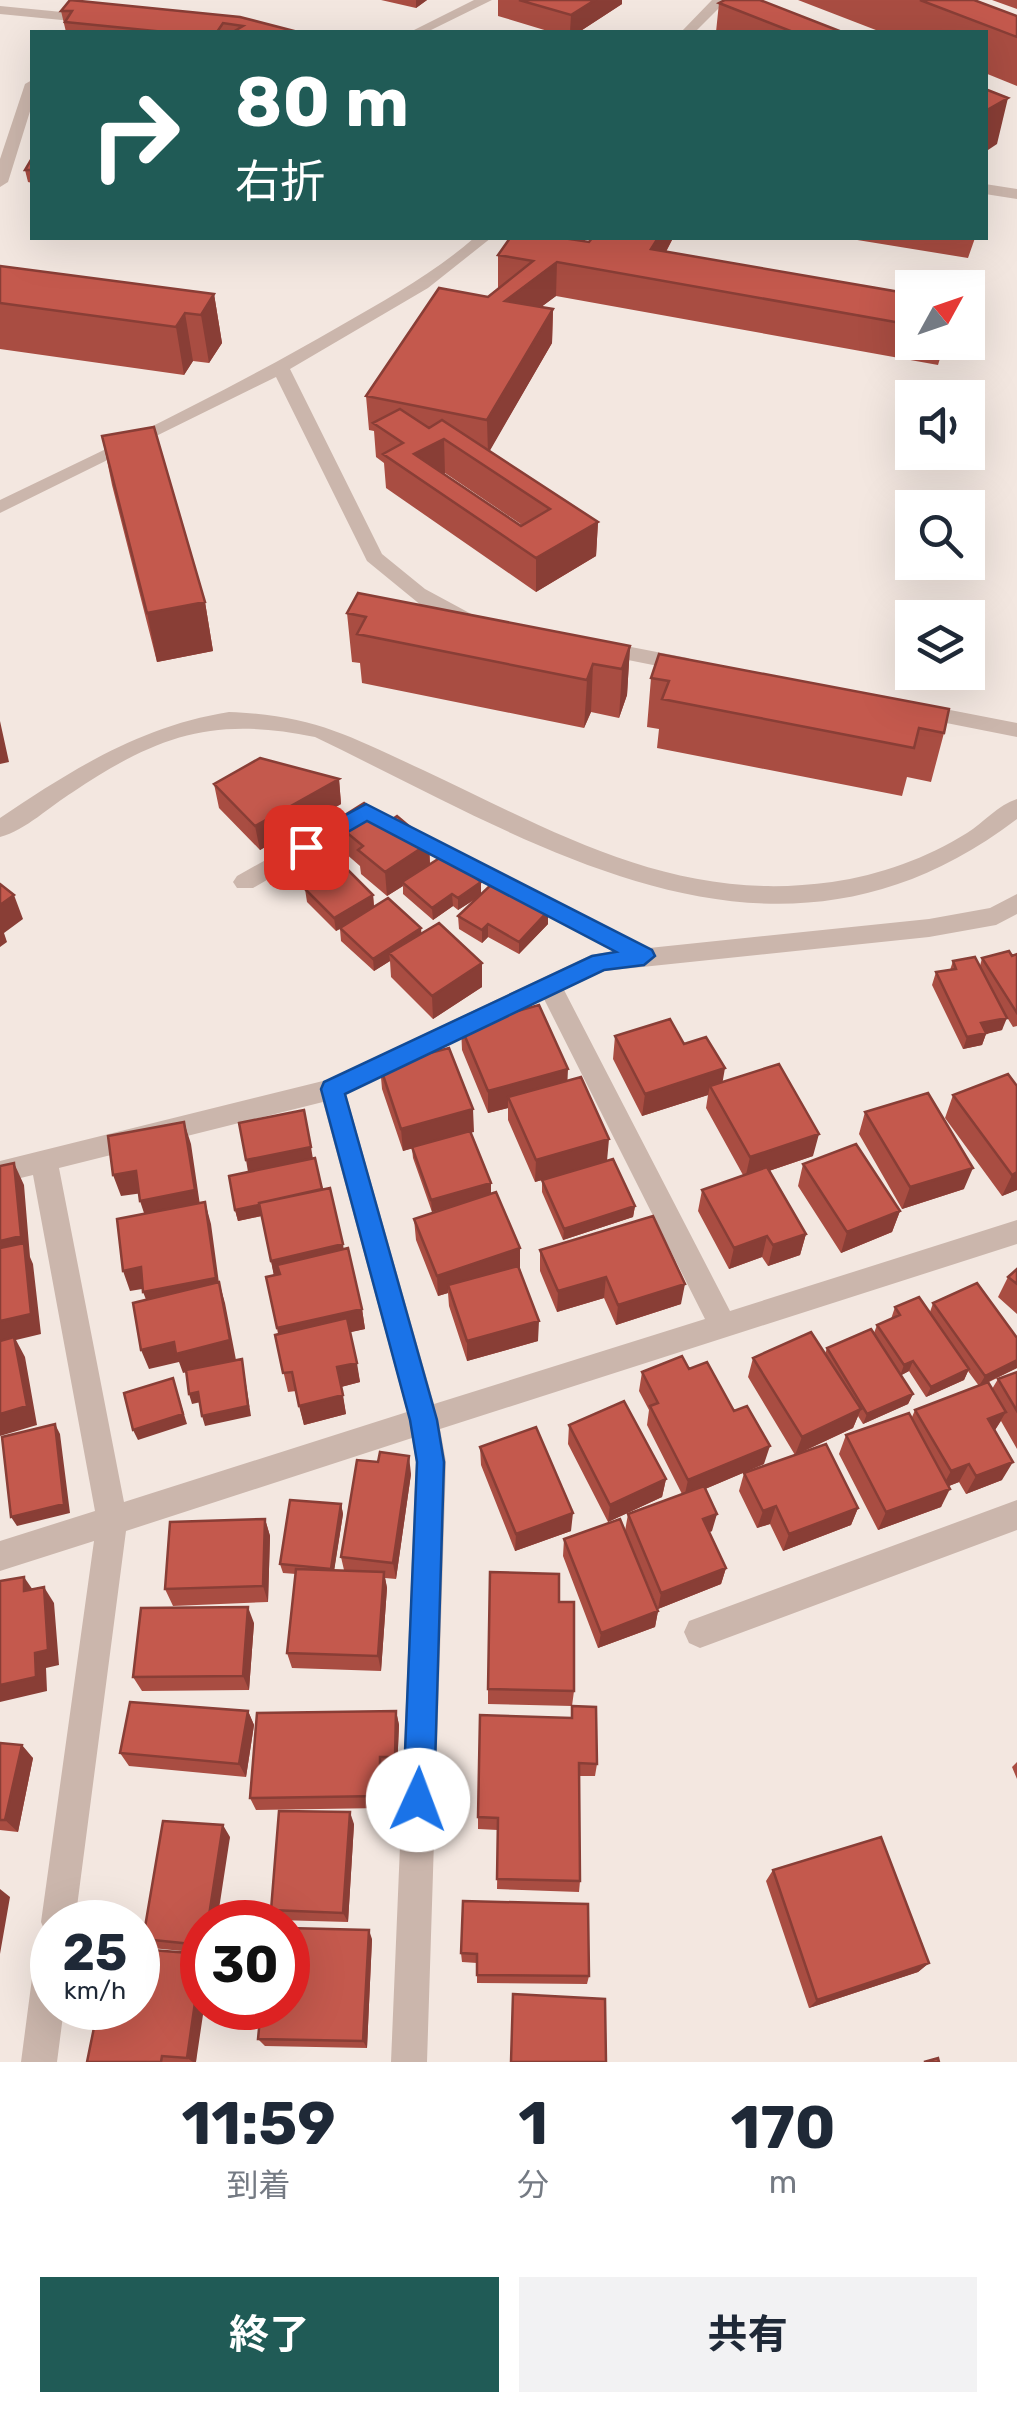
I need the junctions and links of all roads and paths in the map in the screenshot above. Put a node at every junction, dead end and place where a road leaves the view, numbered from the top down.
1 (80, 0) edge
2 (485, 0) edge
3 (720, 0) edge
4 (0, 10) edge
5 (69, 16) junction
6 (115, 21) edge
7 (63, 30) edge
8 (421, 30) edge
9 (690, 30) edge
10 (30, 90) edge
11 (0, 182) edge
12 (988, 189) edge
13 (1017, 194) edge
14 (481, 240) edge
15 (280, 368) junction
16 (0, 507) edge
17 (496, 628) edge
18 (573, 643) edge
19 (708, 669) edge
20 (901, 707) edge
21 (1017, 730) edge
22 (1017, 806) edge
23 (0, 829) edge
24 (245, 882) dead end
25 (1017, 904) edge
26 (644, 956) junction
27 (550, 986) junction
28 (332, 1089) junction
29 (44, 1160) junction
30 (0, 1172) edge
31 (1017, 1232) edge
32 (723, 1326) junction
33 (424, 1420) junction
34 (1017, 1515) edge
35 (112, 1520) junction
36 (0, 1556) edge
37 (700, 1632) dead end
38 (61, 1900) edge
39 (43, 2030) edge
40 (39, 2062) edge
41 (409, 2062) edge

1 - 5 street
2 - 8 street
3 - 9 street
4 - 5 street
5 - 6 street
5 - 7 street
10 - 11 street
12 - 13 street
14 - 15 street
15 - 16 street
15 - 17 street
18 - 19 street
20 - 21 street
22 - 23 street
24 - 26 street
25 - 26 street
26 - 27 street
27 - 28 street
27 - 32 street
28 - 29 street
28 - 33 street
29 - 30 street
29 - 35 street
31 - 32 street
32 - 33 street
33 - 35 street
33 - 41 street
34 - 37 street
35 - 36 street
35 - 38 street
39 - 40 street

